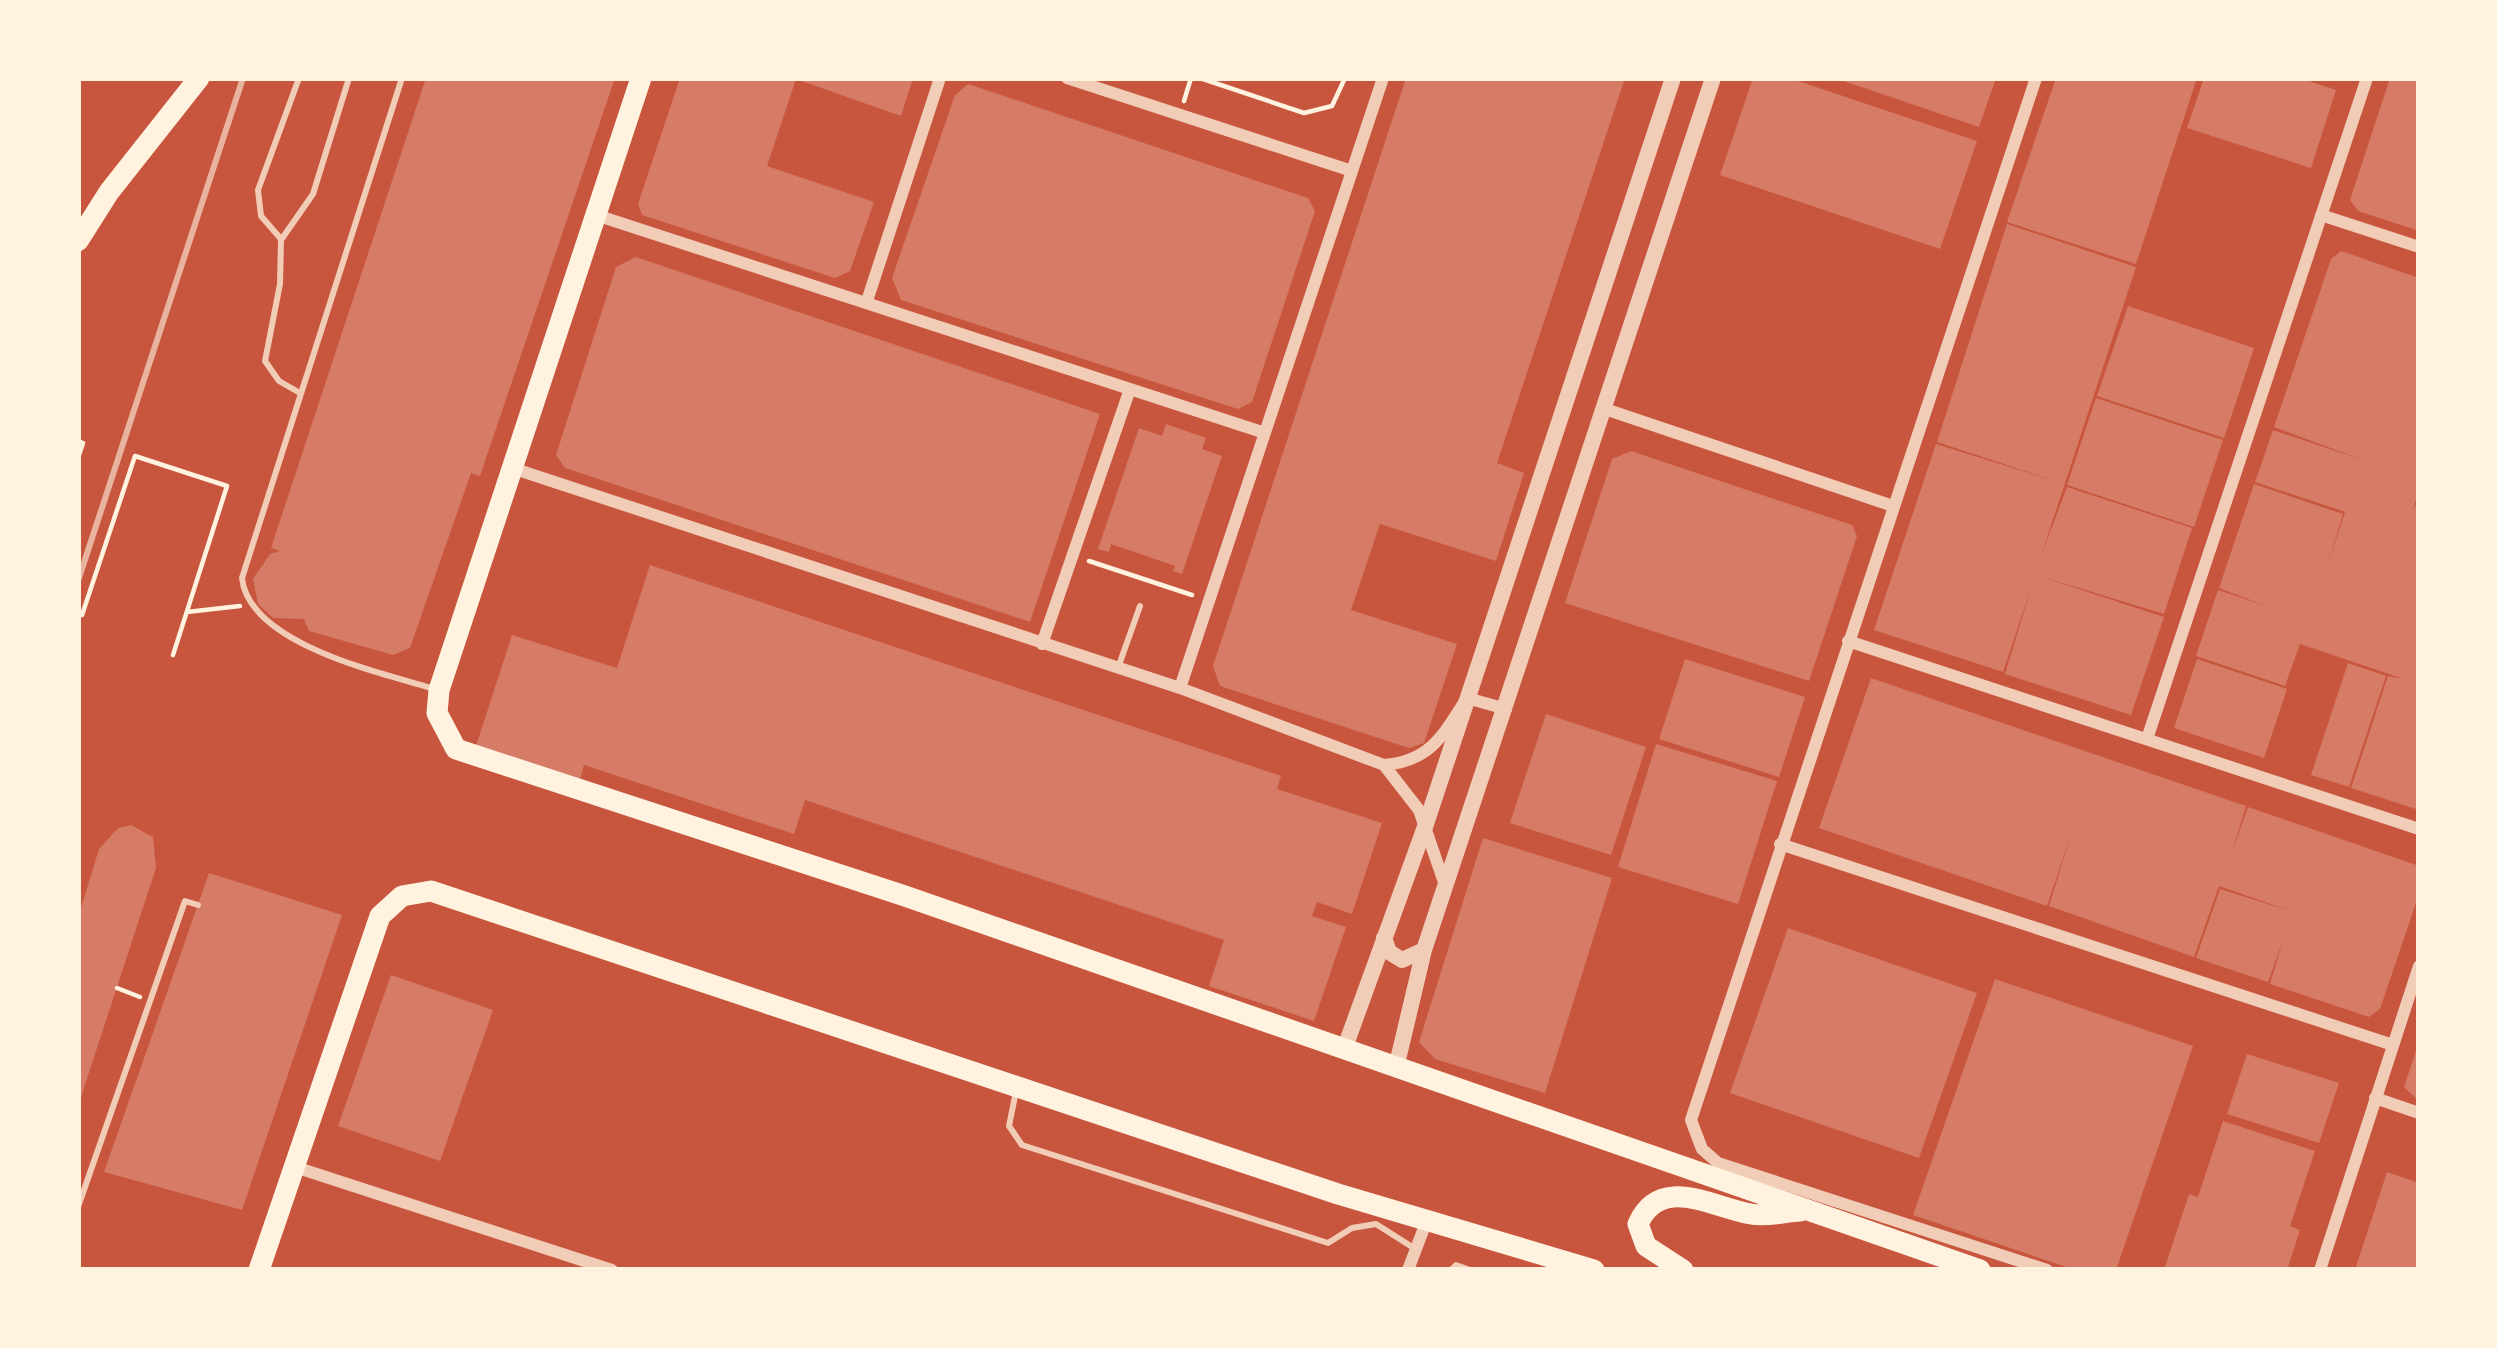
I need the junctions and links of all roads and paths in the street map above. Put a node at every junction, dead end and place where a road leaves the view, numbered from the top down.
1 (199, 78) edge
2 (299, 78) edge
3 (349, 78) edge
4 (402, 78) edge
5 (641, 78) edge
6 (940, 78) edge
7 (1067, 78) edge
8 (1190, 78) edge
9 (1200, 78) edge
10 (1345, 78) edge
11 (1383, 78) edge
12 (1673, 78) edge
13 (1713, 78) edge
14 (2036, 78) edge
15 (2367, 78) edge
16 (1180, 115) junction
17 (1352, 171) junction
18 (2321, 215) junction
19 (599, 216) junction
20 (281, 240) junction
21 (78, 241) edge
22 (2419, 248) edge
23 (867, 302) junction
24 (1130, 388) junction
25 (299, 393) junction
26 (1605, 409) junction
27 (1264, 433) junction
28 (78, 441) edge
29 (78, 458) edge
30 (515, 469) junction
31 (1893, 506) junction
32 (1072, 556) junction
33 (1209, 600) junction
34 (251, 605) junction
35 (1140, 606) dead end
36 (187, 612) junction
37 (78, 614) edge
38 (1848, 641) junction
39 (1042, 644) junction
40 (173, 655) dead end
41 (1118, 668) junction
42 (1180, 688) junction
43 (439, 690) junction
44 (1467, 698) junction
45 (1506, 709) junction
46 (2146, 740) junction
47 (1384, 765) junction
48 (1426, 824) junction
49 (2419, 829) edge
50 (1780, 844) junction
51 (1447, 889) junction
52 (198, 905) dead end
53 (1384, 938) junction
54 (1424, 950) junction
55 (2419, 966) edge
56 (2392, 1045) junction
57 (1344, 1050) junction
58 (1396, 1068) junction
59 (1017, 1088) junction
60 (2375, 1098) junction
61 (2419, 1113) edge
62 (295, 1168) junction
63 (78, 1207) edge
64 (1806, 1210) junction
65 (1427, 1220) junction
66 (1417, 1250) junction
67 (578, 1265) edge
68 (260, 1270) edge
69 (612, 1270) edge
70 (1408, 1270) edge
71 (1450, 1270) edge
72 (1470, 1270) edge
73 (1594, 1270) edge
74 (1683, 1270) edge
75 (1980, 1270) edge
76 (2047, 1270) edge
77 (2320, 1270) edge

1 - 21 main road
2 - 20 lane
3 - 20 lane
4 - 25 lane
5 - 19 main road
6 - 23 street
7 - 16 street
8 - 16 path
9 - 10 path
11 - 17 street
12 - 44 street
13 - 26 street
14 - 31 street
15 - 18 street
16 - 17 street
17 - 27 street
18 - 22 street
18 - 46 street
19 - 23 street
19 - 30 main road
20 - 25 lane
23 - 24 street
24 - 27 street
24 - 32 street
25 - 34 lane
26 - 31 street
26 - 45 street
27 - 33 street
28 - 29 path
30 - 39 street
30 - 43 main road
31 - 38 street
32 - 33 path
32 - 39 street
33 - 42 street
34 - 36 path
34 - 43 lane
35 - 41 lane
36 - 37 path
36 - 40 path
38 - 46 street
38 - 50 street
39 - 41 street
41 - 42 street
42 - 47 street
43 - 57 main road
44 - 45 street
44 - 47 street
44 - 48 street
45 - 51 street
46 - 49 street
47 - 48 street
48 - 51 street
48 - 53 street
50 - 56 street
50 - 76 street
51 - 54 street
52 - 63 lane
53 - 54 street
53 - 57 street
54 - 58 street
55 - 56 street
56 - 60 street
57 - 58 main road
58 - 64 main road
59 - 62 main road
59 - 65 main road
59 - 66 lane
60 - 61 street
60 - 77 street
62 - 67 street
62 - 68 main road
64 - 74 main road
64 - 75 main road
65 - 66 street
65 - 73 main road
66 - 70 street
67 - 69 street
71 - 72 lane

